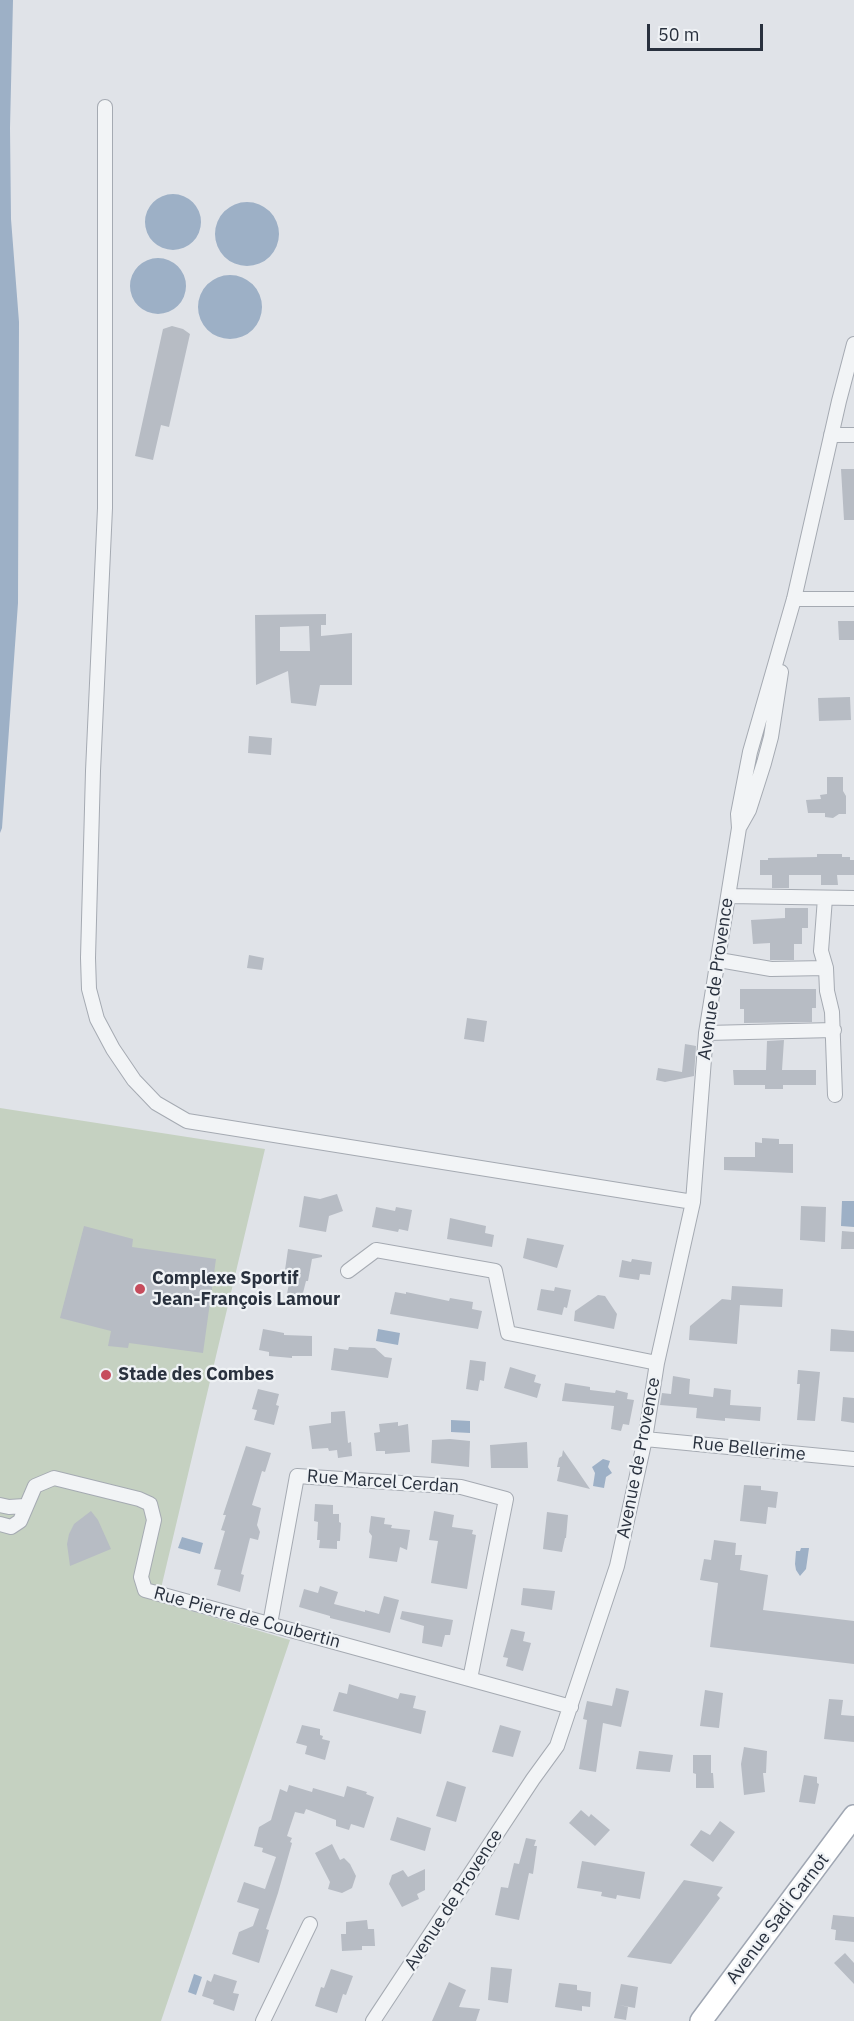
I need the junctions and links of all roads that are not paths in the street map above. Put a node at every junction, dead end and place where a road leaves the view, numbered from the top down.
1 (105, 107) dead end
2 (854, 344) edge
3 (831, 435) junction
4 (854, 435) edge
5 (794, 599) junction
6 (854, 599) edge
7 (728, 896) junction
8 (825, 898) junction
9 (854, 898) edge
10 (719, 960) junction
11 (826, 968) junction
12 (834, 1030) junction
13 (706, 1033) junction
14 (835, 1095) dead end
15 (693, 1202) junction
16 (348, 1271) dead end
17 (657, 1363) junction
18 (645, 1439) junction
19 (854, 1459) edge
20 (0, 1505) edge
21 (25, 1506) junction
22 (0, 1524) edge
23 (270, 1624) junction
24 (471, 1679) junction
25 (571, 1707) junction
26 (854, 1816) edge
27 (310, 1924) dead end
28 (263, 2021) edge
29 (372, 2021) edge
30 (701, 2021) edge

1 - 15 street
2 - 3 street, Avenue de Provence
3 - 4 street
3 - 5 street, Avenue de Provence
5 - 6 street
5 - 7 street, Avenue de Provence
7 - 8 street
7 - 10 street, Avenue de Provence
8 - 9 street
8 - 11 street
10 - 11 street
10 - 13 street, Avenue de Provence
11 - 12 street
12 - 13 street
12 - 14 street
13 - 15 street, Avenue de Provence
15 - 17 street, Avenue de Provence
16 - 17 street
17 - 18 street, Avenue de Provence
18 - 19 street, Rue Bellerime
18 - 25 street, Avenue de Provence
20 - 21 street
21 - 22 street
21 - 23 street, Rue Pierre de Coubertin
23 - 24 street, Rue Pierre de Coubertin
23 - 24 street, Rue Marcel Cerdan
24 - 25 street, Rue Pierre de Coubertin
25 - 29 street, Avenue de Provence
26 - 30 main road, Avenue Sadi Carnot
27 - 28 street

